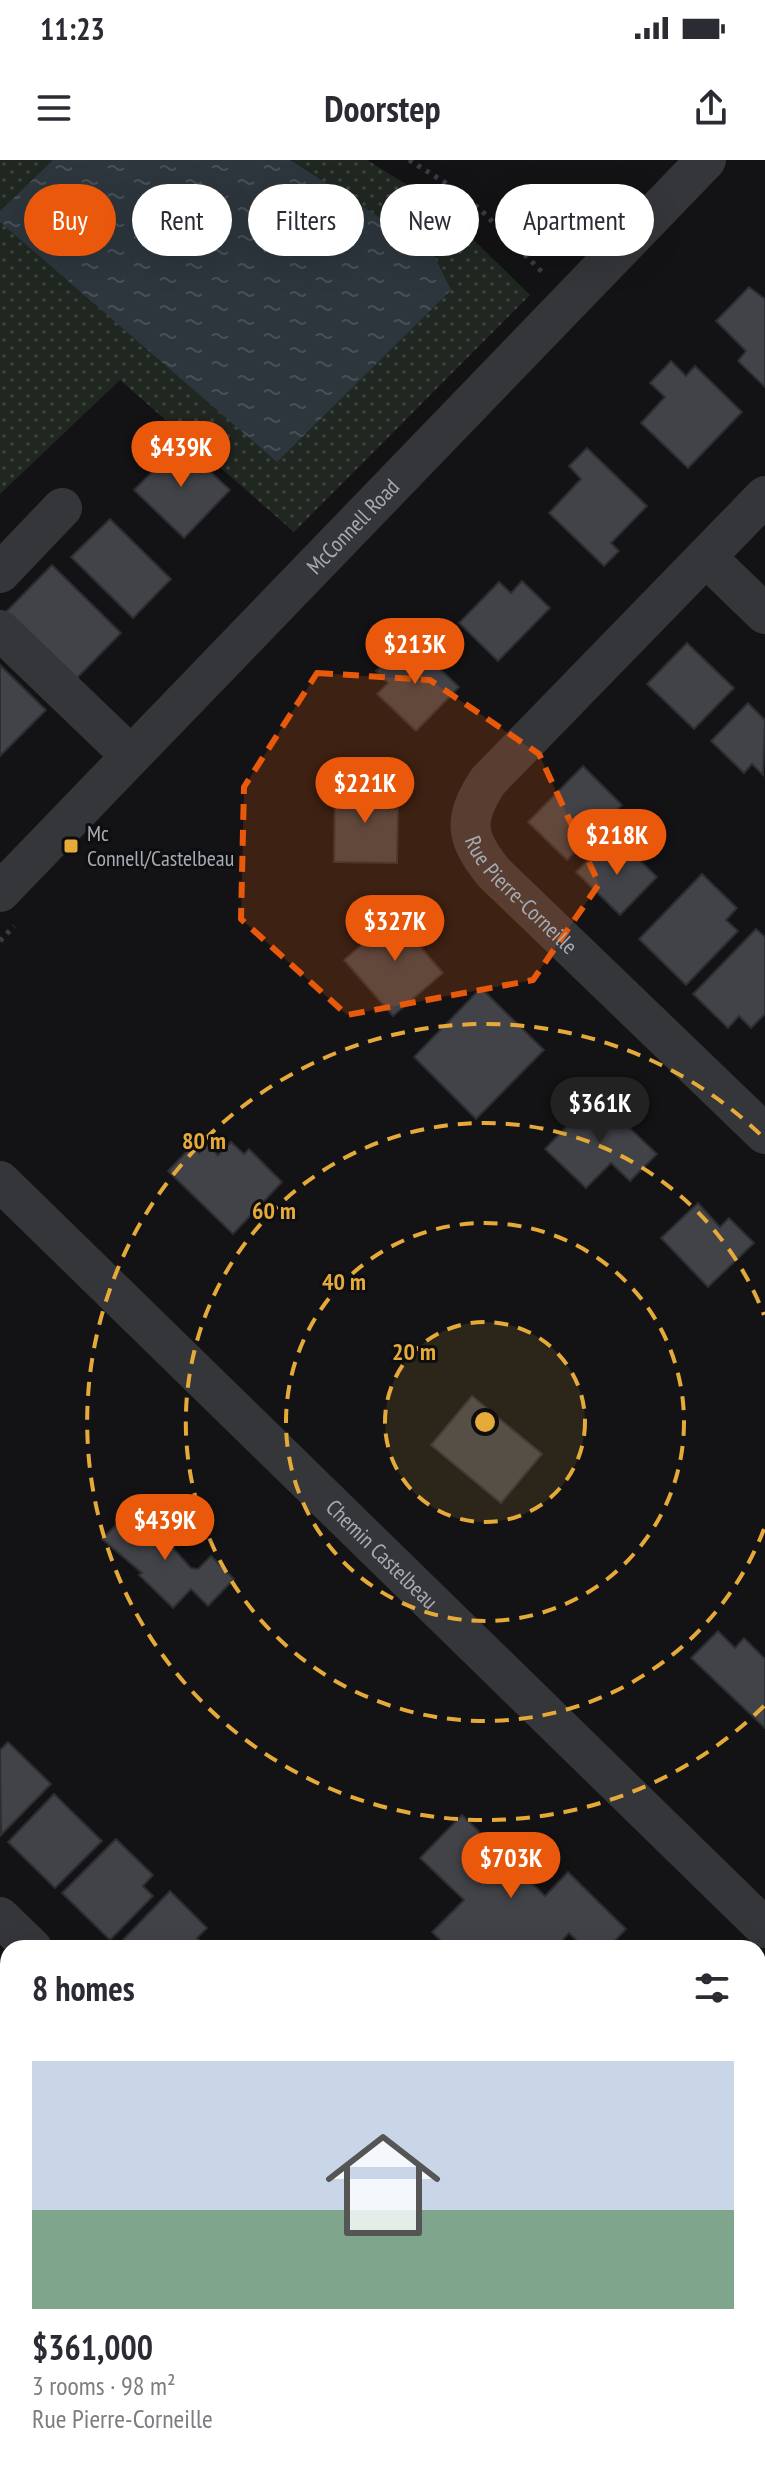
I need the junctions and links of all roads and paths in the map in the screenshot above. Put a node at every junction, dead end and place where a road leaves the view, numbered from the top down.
1 (409, 160) edge
2 (706, 160) edge
3 (571, 301) junction
4 (765, 496) edge
5 (62, 508) dead end
6 (707, 558) junction
7 (0, 573) edge
8 (765, 614) edge
9 (0, 630) edge
10 (131, 756) junction
11 (0, 892) edge
12 (765, 1134) edge
13 (0, 1181) edge
14 (0, 1917) edge
15 (765, 1928) edge
16 (24, 1940) edge

1 - 3 path
2 - 3 street, McConnell Road
3 - 10 street, McConnell Road
4 - 6 street, Rue Pierre-Corneille
5 - 7 street
6 - 8 street
6 - 12 street, Rue Pierre-Corneille
9 - 10 street
10 - 11 street, McConnell Road
13 - 15 street, Chemin Castelbeau
14 - 16 street

